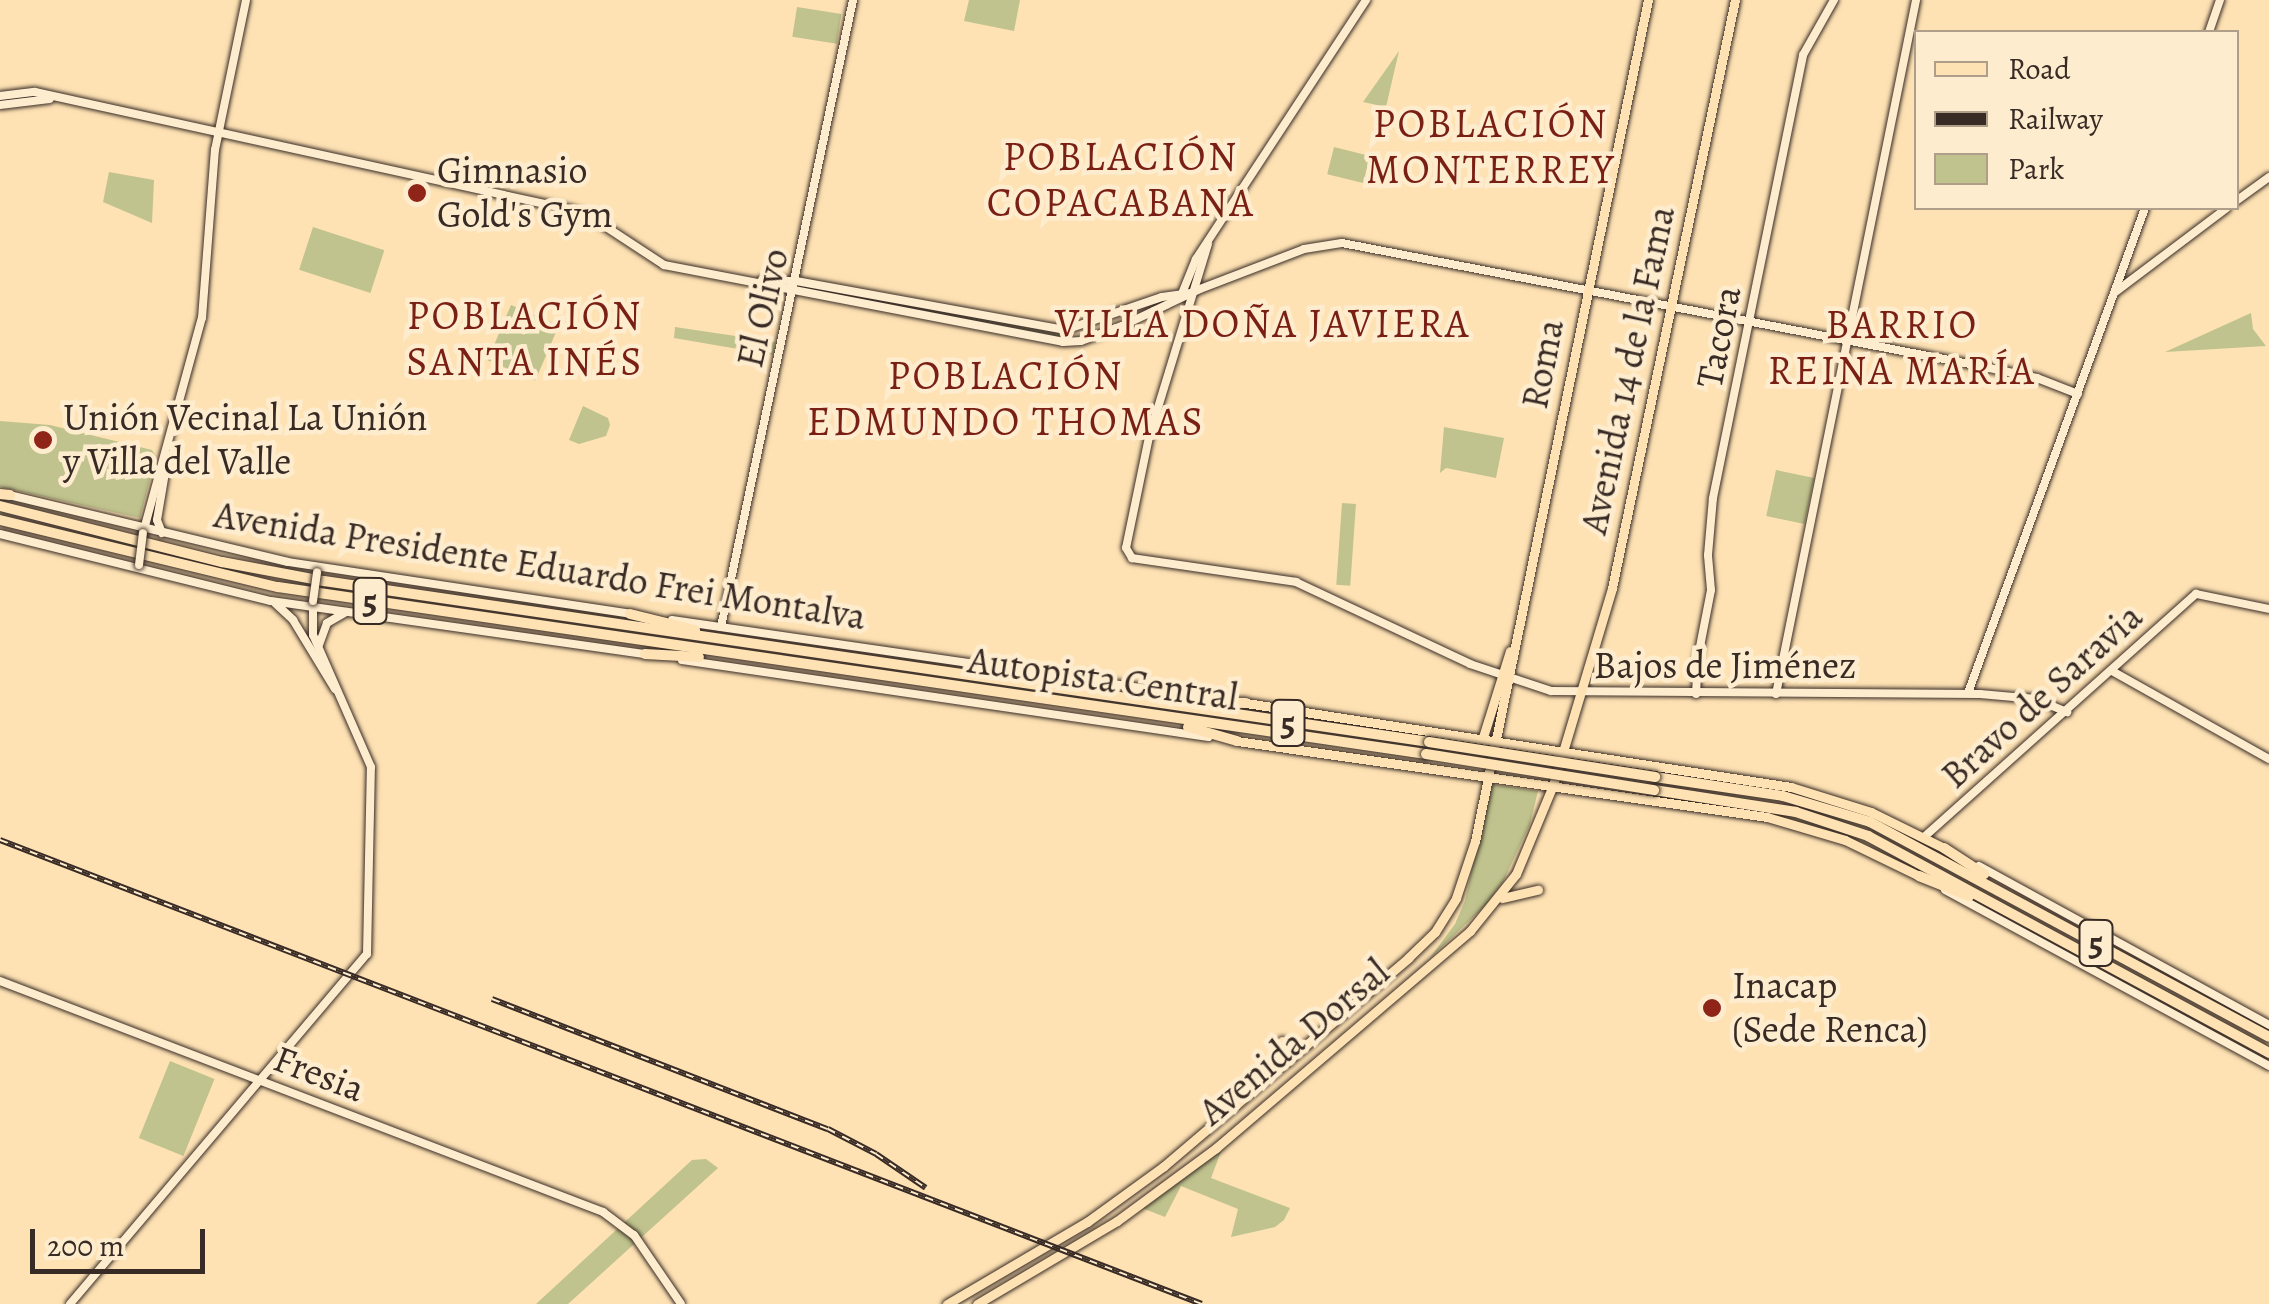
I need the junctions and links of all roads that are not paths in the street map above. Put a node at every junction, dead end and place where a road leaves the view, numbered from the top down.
1 (246, 0) edge
2 (853, 0) edge
3 (1366, 0) edge
4 (1648, 0) edge
5 (1735, 0) edge
6 (1834, 0) edge
7 (1916, 0) edge
8 (2220, 0) edge
9 (2209, 30) edge
10 (0, 96) edge
11 (50, 99) junction
12 (0, 106) edge
13 (218, 135) junction
14 (2269, 176) edge
15 (2239, 199) edge
16 (2144, 210) edge
17 (2225, 210) edge
18 (2122, 271) junction
19 (2134, 277) junction
20 (755, 280) junction
21 (796, 281) junction
22 (792, 291) junction
23 (1588, 292) junction
24 (2114, 293) junction
25 (1185, 295) junction
26 (1672, 308) junction
27 (1750, 322) junction
28 (1065, 330) junction
29 (1847, 341) junction
30 (1068, 343) junction
31 (2078, 394) junction
32 (168, 450) junction
33 (3, 494) edge
34 (0, 506) edge
35 (0, 520) edge
36 (144, 531) junction
37 (0, 534) edge
38 (162, 534) junction
39 (141, 568) junction
40 (317, 570) junction
41 (272, 600) junction
42 (313, 604) junction
43 (2269, 608) edge
44 (348, 612) junction
45 (630, 614) junction
46 (721, 627) junction
47 (749, 644) junction
48 (319, 650) junction
49 (645, 654) junction
50 (745, 658) junction
51 (2112, 671) junction
52 (1503, 677) junction
53 (338, 692) junction
54 (1582, 693) junction
55 (1968, 693) junction
56 (1696, 694) junction
57 (1776, 694) junction
58 (1146, 701) junction
59 (1246, 703) junction
60 (2067, 712) junction
61 (1144, 716) junction
62 (1489, 738) junction
63 (1237, 741) junction
64 (1428, 748) junction
65 (1565, 749) junction
66 (2268, 755) edge
67 (1614, 758) junction
68 (1488, 775) junction
69 (1655, 783) junction
70 (1553, 785) junction
71 (1608, 793) junction
72 (1924, 837) junction
73 (1944, 848) junction
74 (1919, 876) junction
75 (1538, 890) dead end
76 (1500, 900) junction
77 (2029, 907) junction
78 (2010, 912) junction
79 (0, 981) edge
80 (2218, 1025) junction
81 (2269, 1025) edge
82 (2269, 1036) edge
83 (1282, 1041) dead end
84 (2269, 1052) edge
85 (1288, 1061) junction
86 (2269, 1063) edge
87 (262, 1082) junction
88 (961, 1296) junction
89 (70, 1304) edge
90 (681, 1304) edge
91 (947, 1304) edge
92 (975, 1304) edge

1 - 13 street
2 - 21 street, El Olivo
3 - 25 street
4 - 23 main road, Roma
5 - 26 main road, Avenida 14 de la Fama
6 - 27 street, Tacora
7 - 29 street
8 - 9 street
10 - 11 street
11 - 12 street
11 - 13 street
13 - 20 street
13 - 32 street
14 - 15 street
16 - 18 street
17 - 19 street
18 - 19 street
18 - 24 street
19 - 24 street
20 - 21 street
20 - 22 street
21 - 22 street, El Olivo
21 - 28 street
22 - 30 street
22 - 46 street, El Olivo
23 - 25 street
23 - 26 street
23 - 52 main road, Roma
24 - 31 street
25 - 28 street
25 - 30 street
25 - 52 street, Bajos de Jiménez
26 - 27 street
26 - 54 main road, Avenida 14 de la Fama
27 - 29 street
27 - 56 street, Tacora
28 - 30 street
29 - 31 street
29 - 57 street
31 - 55 street
32 - 36 street
32 - 38 street
33 - 36 street, Avenida Presidente Eduardo Frei Montalva
34 - 47 highway, Autopista Central / 5
35 - 50 highway, Autopista Central / 5
36 - 38 street, Avenida Presidente Eduardo Frei Montalva
36 - 39 street, bridge
37 - 39 street, Avenida Presidente Eduardo Frei Montalva
38 - 40 street, Avenida Presidente Eduardo Frei Montalva
39 - 41 street, Avenida Presidente Eduardo Frei Montalva
40 - 42 street, bridge
40 - 45 street, Avenida Presidente Eduardo Frei Montalva
41 - 42 street, Avenida Presidente Eduardo Frei Montalva
41 - 53 street
42 - 44 street, Avenida Presidente Eduardo Frei Montalva
42 - 48 street
43 - 51 street, Bravo de Saravia
44 - 48 street
44 - 49 street, Avenida Presidente Eduardo Frei Montalva
45 - 46 street, Avenida Presidente Eduardo Frei Montalva
45 - 47 highway
46 - 59 street, Avenida Presidente Eduardo Frei Montalva
47 - 58 highway, Autopista Central / 5
48 - 53 street
49 - 50 highway
49 - 63 street, Avenida Presidente Eduardo Frei Montalva
50 - 61 highway, Autopista Central / 5
51 - 60 street, Bravo de Saravia
51 - 66 street
52 - 54 street, Bajos de Jiménez
52 - 62 main road, Roma
53 - 87 street
54 - 56 street, Bajos de Jiménez
54 - 65 main road, Avenida 14 de la Fama
55 - 57 street, Bajos de Jiménez
55 - 60 street, Bajos de Jiménez
56 - 57 street, Bajos de Jiménez
58 - 59 highway
58 - 64 highway, Autopista Central / 5
59 - 62 main road, Avenida Presidente Eduardo Frei Montalva
60 - 72 street, Bravo de Saravia
61 - 63 highway
61 - 64 highway, Autopista Central / 5
62 - 65 main road, Avenida Presidente Eduardo Frei Montalva
62 - 68 main road, Avenida Dorsal
63 - 68 main road, Avenida Presidente Eduardo Frei Montalva
64 - 69 highway, Autopista Central / 5, bridge
65 - 67 main road, Avenida Presidente Eduardo Frei Montalva
65 - 70 main road, Avenida Dorsal
67 - 71 main road
67 - 72 main road, Avenida Presidente Eduardo Frei Montalva
68 - 70 main road, Avenida Presidente Eduardo Frei Montalva
68 - 85 main road, Avenida Dorsal
69 - 77 highway, Autopista Central / 5
69 - 78 highway, Autopista Central / 5
70 - 71 main road, Avenida Presidente Eduardo Frei Montalva
70 - 76 main road, Avenida Dorsal
71 - 74 main road, Avenida Presidente Eduardo Frei Montalva
72 - 73 main road, Avenida Presidente Eduardo Frei Montalva
73 - 77 highway
73 - 81 street, Avenida Presidente Eduardo Frei Montalva
74 - 78 highway
74 - 86 street, Avenida Presidente Eduardo Frei Montalva
75 - 76 main road
76 - 92 main road, Avenida Dorsal
77 - 82 highway, Autopista Central / 5
78 - 80 highway, Autopista Central / 5
79 - 87 street, Fresia
80 - 84 highway, Autopista Central / 5
80 - 86 highway
83 - 85 main road
85 - 88 main road, Avenida Dorsal
87 - 89 street
87 - 90 street, Fresia
88 - 91 main road, Avenida Dorsal
88 - 92 main road

